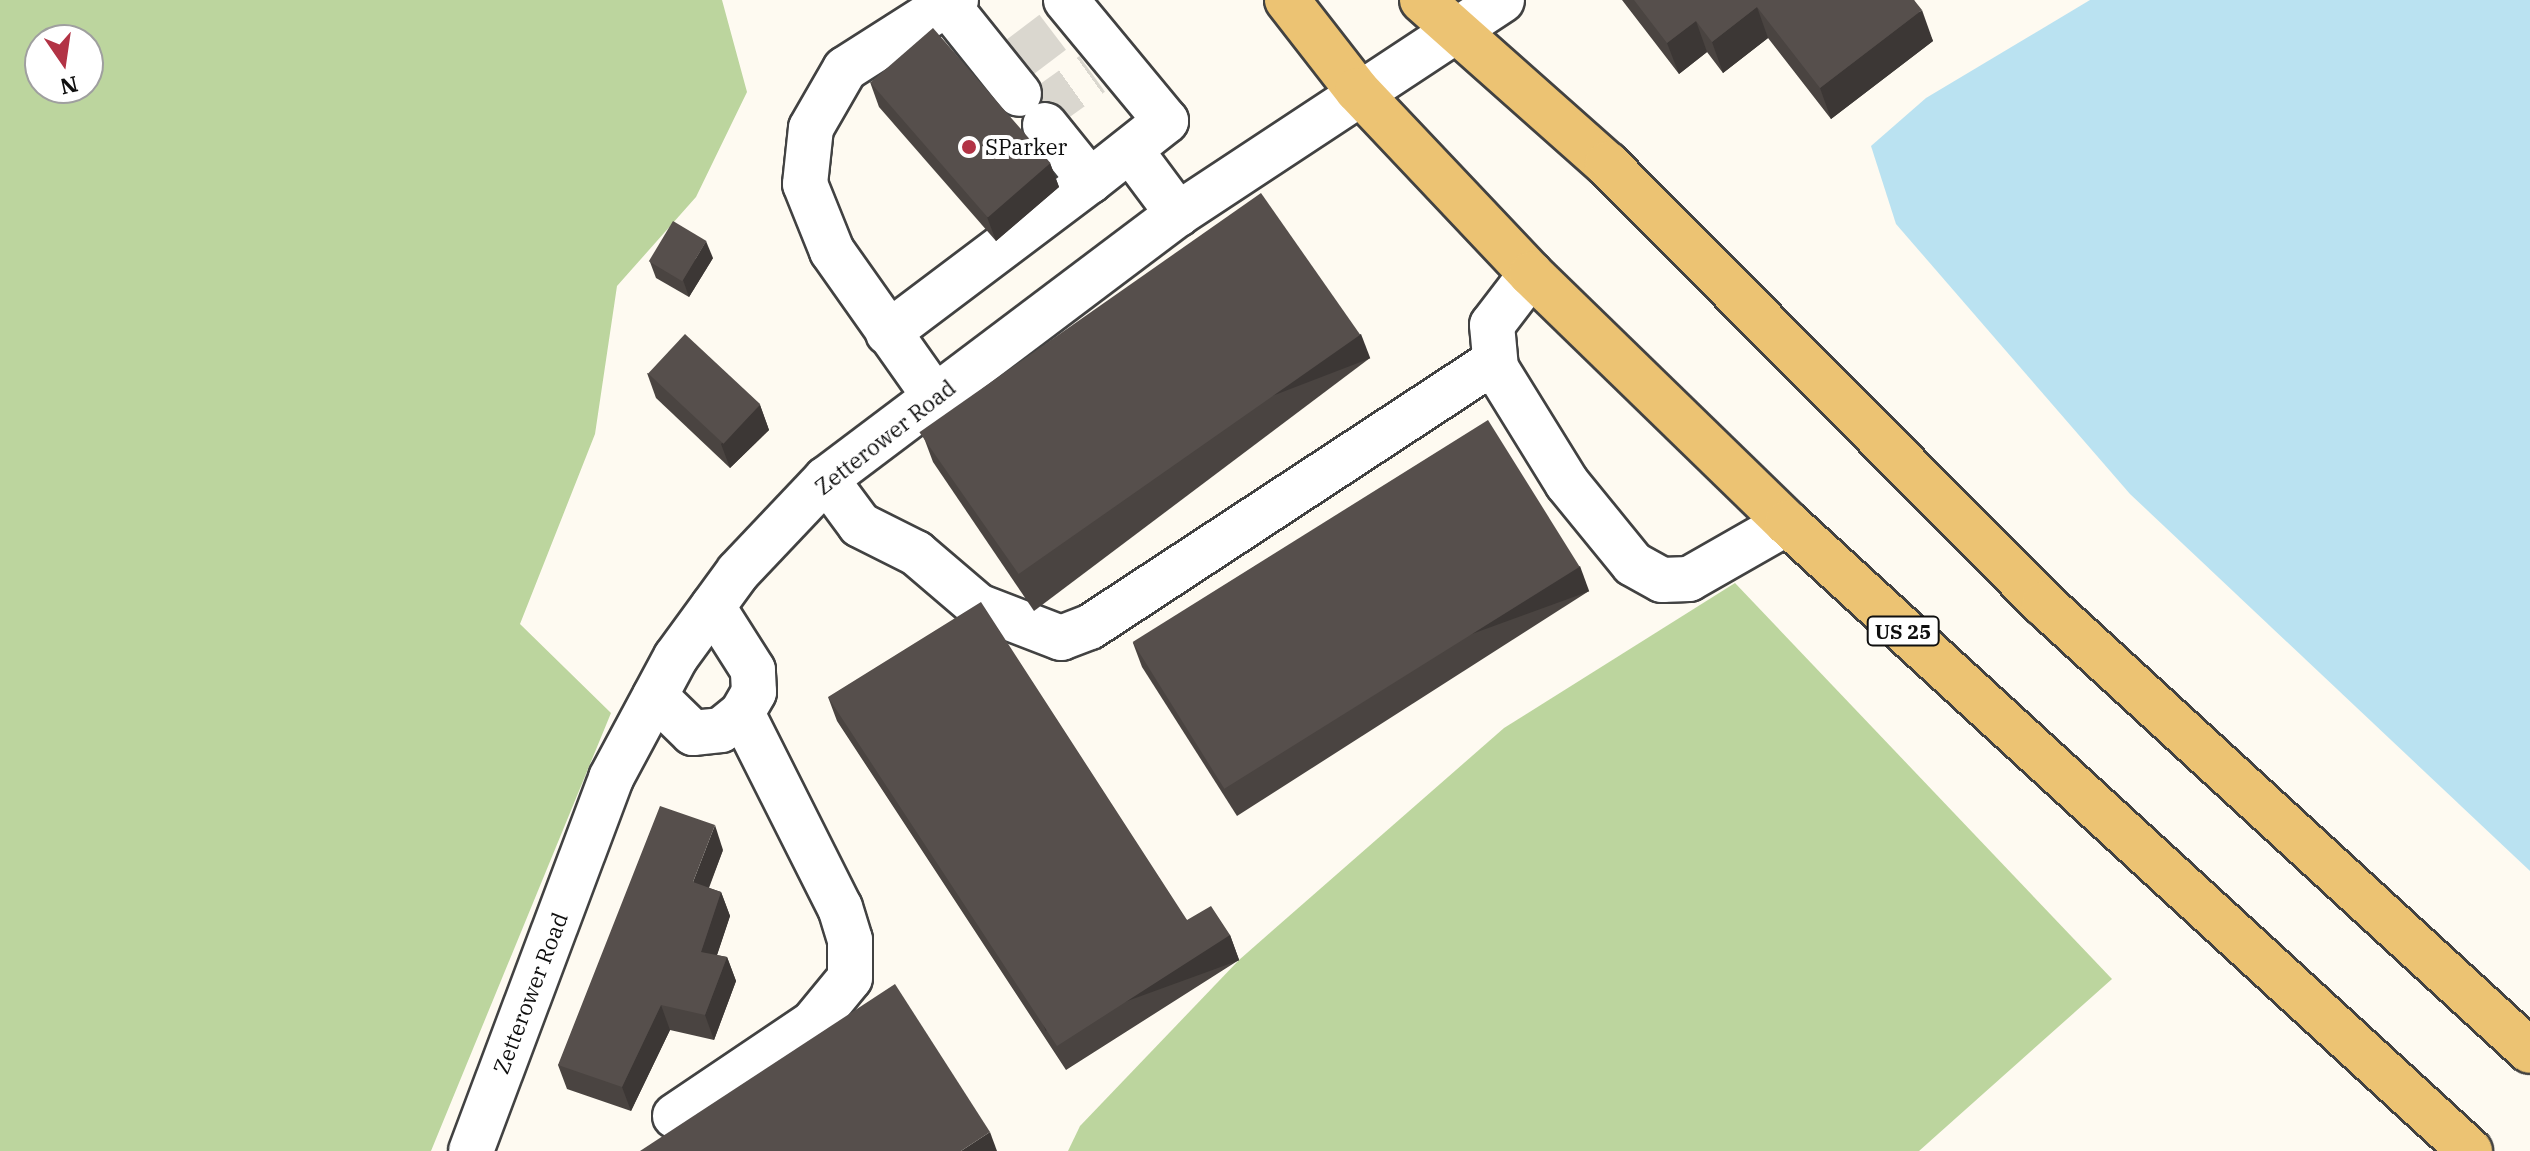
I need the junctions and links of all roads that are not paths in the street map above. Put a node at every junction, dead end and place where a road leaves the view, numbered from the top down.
1 (1287, 0) edge
2 (1422, 0) edge
3 (1502, 0) edge
4 (952, 2) edge
5 (1452, 34) junction
6 (1040, 56) edge
7 (1357, 90) junction
8 (1131, 151) junction
9 (1090, 181) junction
10 (1178, 214) junction
11 (1531, 274) junction
12 (888, 333) junction
13 (1494, 362) junction
14 (935, 397) junction
15 (826, 479) junction
16 (1787, 523) junction
17 (713, 607) junction
18 (655, 696) junction
19 (742, 713) junction
20 (2530, 1051) edge
21 (675, 1116) dead end
22 (471, 1151) edge
23 (2470, 1151) edge

1 - 7 main road, US 25
2 - 5 main road
3 - 5 street, Zetterower Road
4 - 6 street
4 - 12 street
5 - 7 street, Zetterower Road
5 - 20 main road
6 - 8 street
6 - 9 street
7 - 10 street, Zetterower Road
7 - 11 main road, US 25
8 - 9 street
8 - 10 street
9 - 12 street
10 - 14 street, Zetterower Road
11 - 13 street
11 - 16 main road, US 25
12 - 14 street
13 - 15 street
13 - 16 street
14 - 15 street, Zetterower Road
15 - 17 street, Zetterower Road
16 - 23 main road, US 25
17 - 18 street, Zetterower Road
17 - 19 street
18 - 19 street
18 - 22 street, Zetterower Road
19 - 21 street

